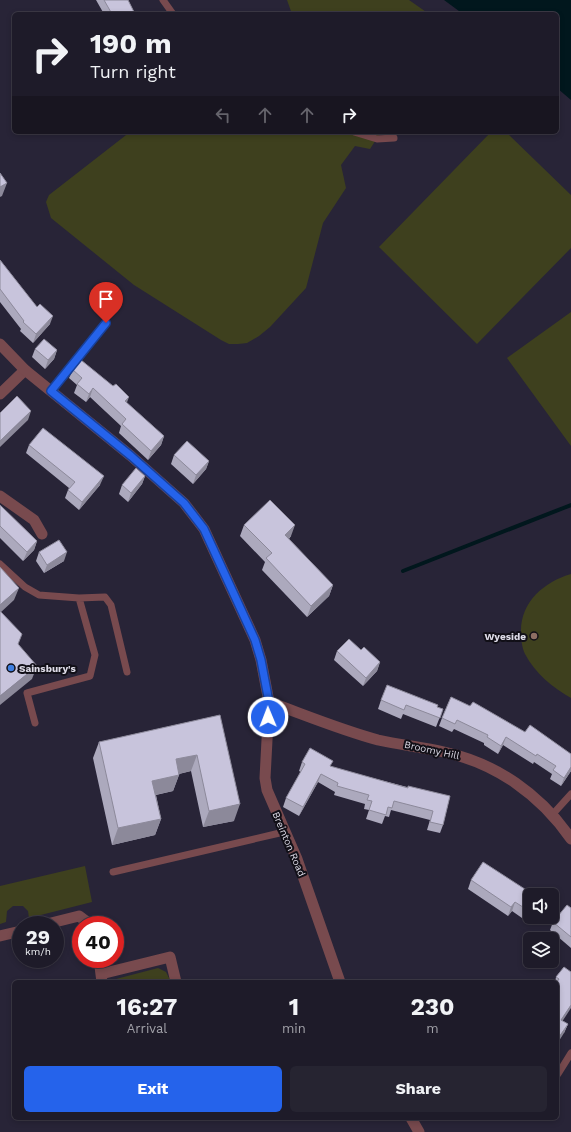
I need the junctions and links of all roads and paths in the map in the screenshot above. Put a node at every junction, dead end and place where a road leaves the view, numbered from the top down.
1 (163, 0) edge
2 (172, 12) edge
3 (361, 134) edge
4 (394, 138) dead end
5 (106, 323) dead end
6 (0, 344) edge
7 (25, 370) junction
8 (51, 391) junction
9 (0, 394) edge
10 (0, 496) edge
11 (42, 534) dead end
12 (0, 564) edge
13 (79, 598) junction
14 (127, 672) dead end
15 (269, 702) junction
16 (35, 723) dead end
17 (571, 794) edge
18 (552, 815) junction
19 (284, 832) junction
20 (571, 839) edge
21 (113, 872) dead end
22 (12, 933) edge
23 (0, 936) edge
24 (100, 968) edge
25 (102, 978) edge
26 (176, 980) edge
27 (339, 980) edge
28 (571, 1053) edge
29 (559, 1072) edge
30 (412, 1120) edge
31 (419, 1132) edge

1 - 2 lane
3 - 4 lane
5 - 8 lane
6 - 7 street, Breinton Road
7 - 8 street, Breinton Road
7 - 9 street
8 - 15 street, Breinton Road
10 - 11 street
12 - 13 lane
13 - 14 lane
13 - 16 lane
15 - 18 street, Broomy Hill
15 - 19 street, Breinton Road
17 - 18 lane
18 - 20 street, Broomy Hill
19 - 21 lane
19 - 27 street, Breinton Road
22 - 23 street
24 - 25 street
25 - 26 street
28 - 29 lane
30 - 31 street

